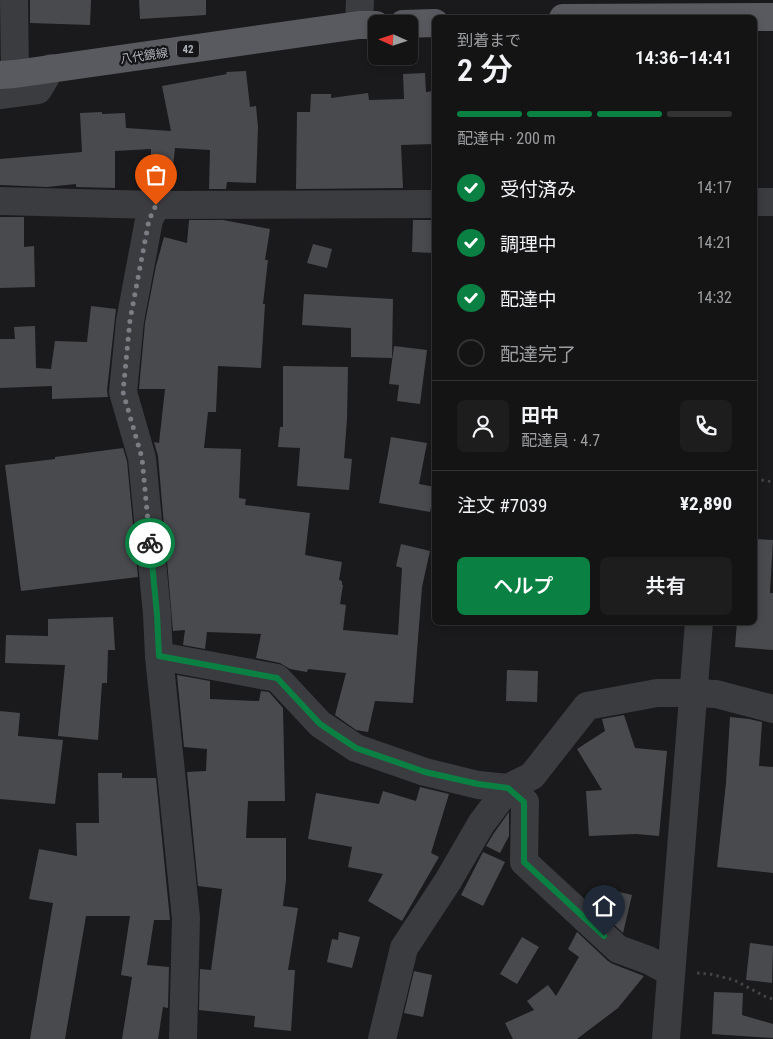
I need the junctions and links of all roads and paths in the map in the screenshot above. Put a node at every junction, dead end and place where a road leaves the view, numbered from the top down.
1 (14, 0) edge
2 (755, 13) edge
3 (678, 15) edge
4 (365, 17) edge
5 (432, 22) edge
6 (418, 23) edge
7 (5, 81) edge
8 (0, 201) edge
9 (757, 202) edge
10 (773, 202) edge
11 (432, 204) edge
12 (156, 205) junction
13 (757, 479) edge
14 (773, 482) edge
15 (699, 625) edge
16 (159, 656) junction
17 (693, 693) junction
18 (773, 709) edge
19 (508, 788) junction
20 (671, 972) junction
21 (773, 999) edge
22 (183, 1039) edge
23 (382, 1039) edge
24 (666, 1039) edge

1 - 7 street
2 - 3 main road
4 - 7 main road, 八代鏡線 / 42
5 - 6 main road
8 - 12 street
9 - 10 street
11 - 12 street
12 - 16 street
13 - 14 path
15 - 17 street
16 - 19 street
16 - 22 street
17 - 18 street
17 - 19 street
17 - 20 street
19 - 20 street
19 - 23 street
20 - 21 path
20 - 24 street

